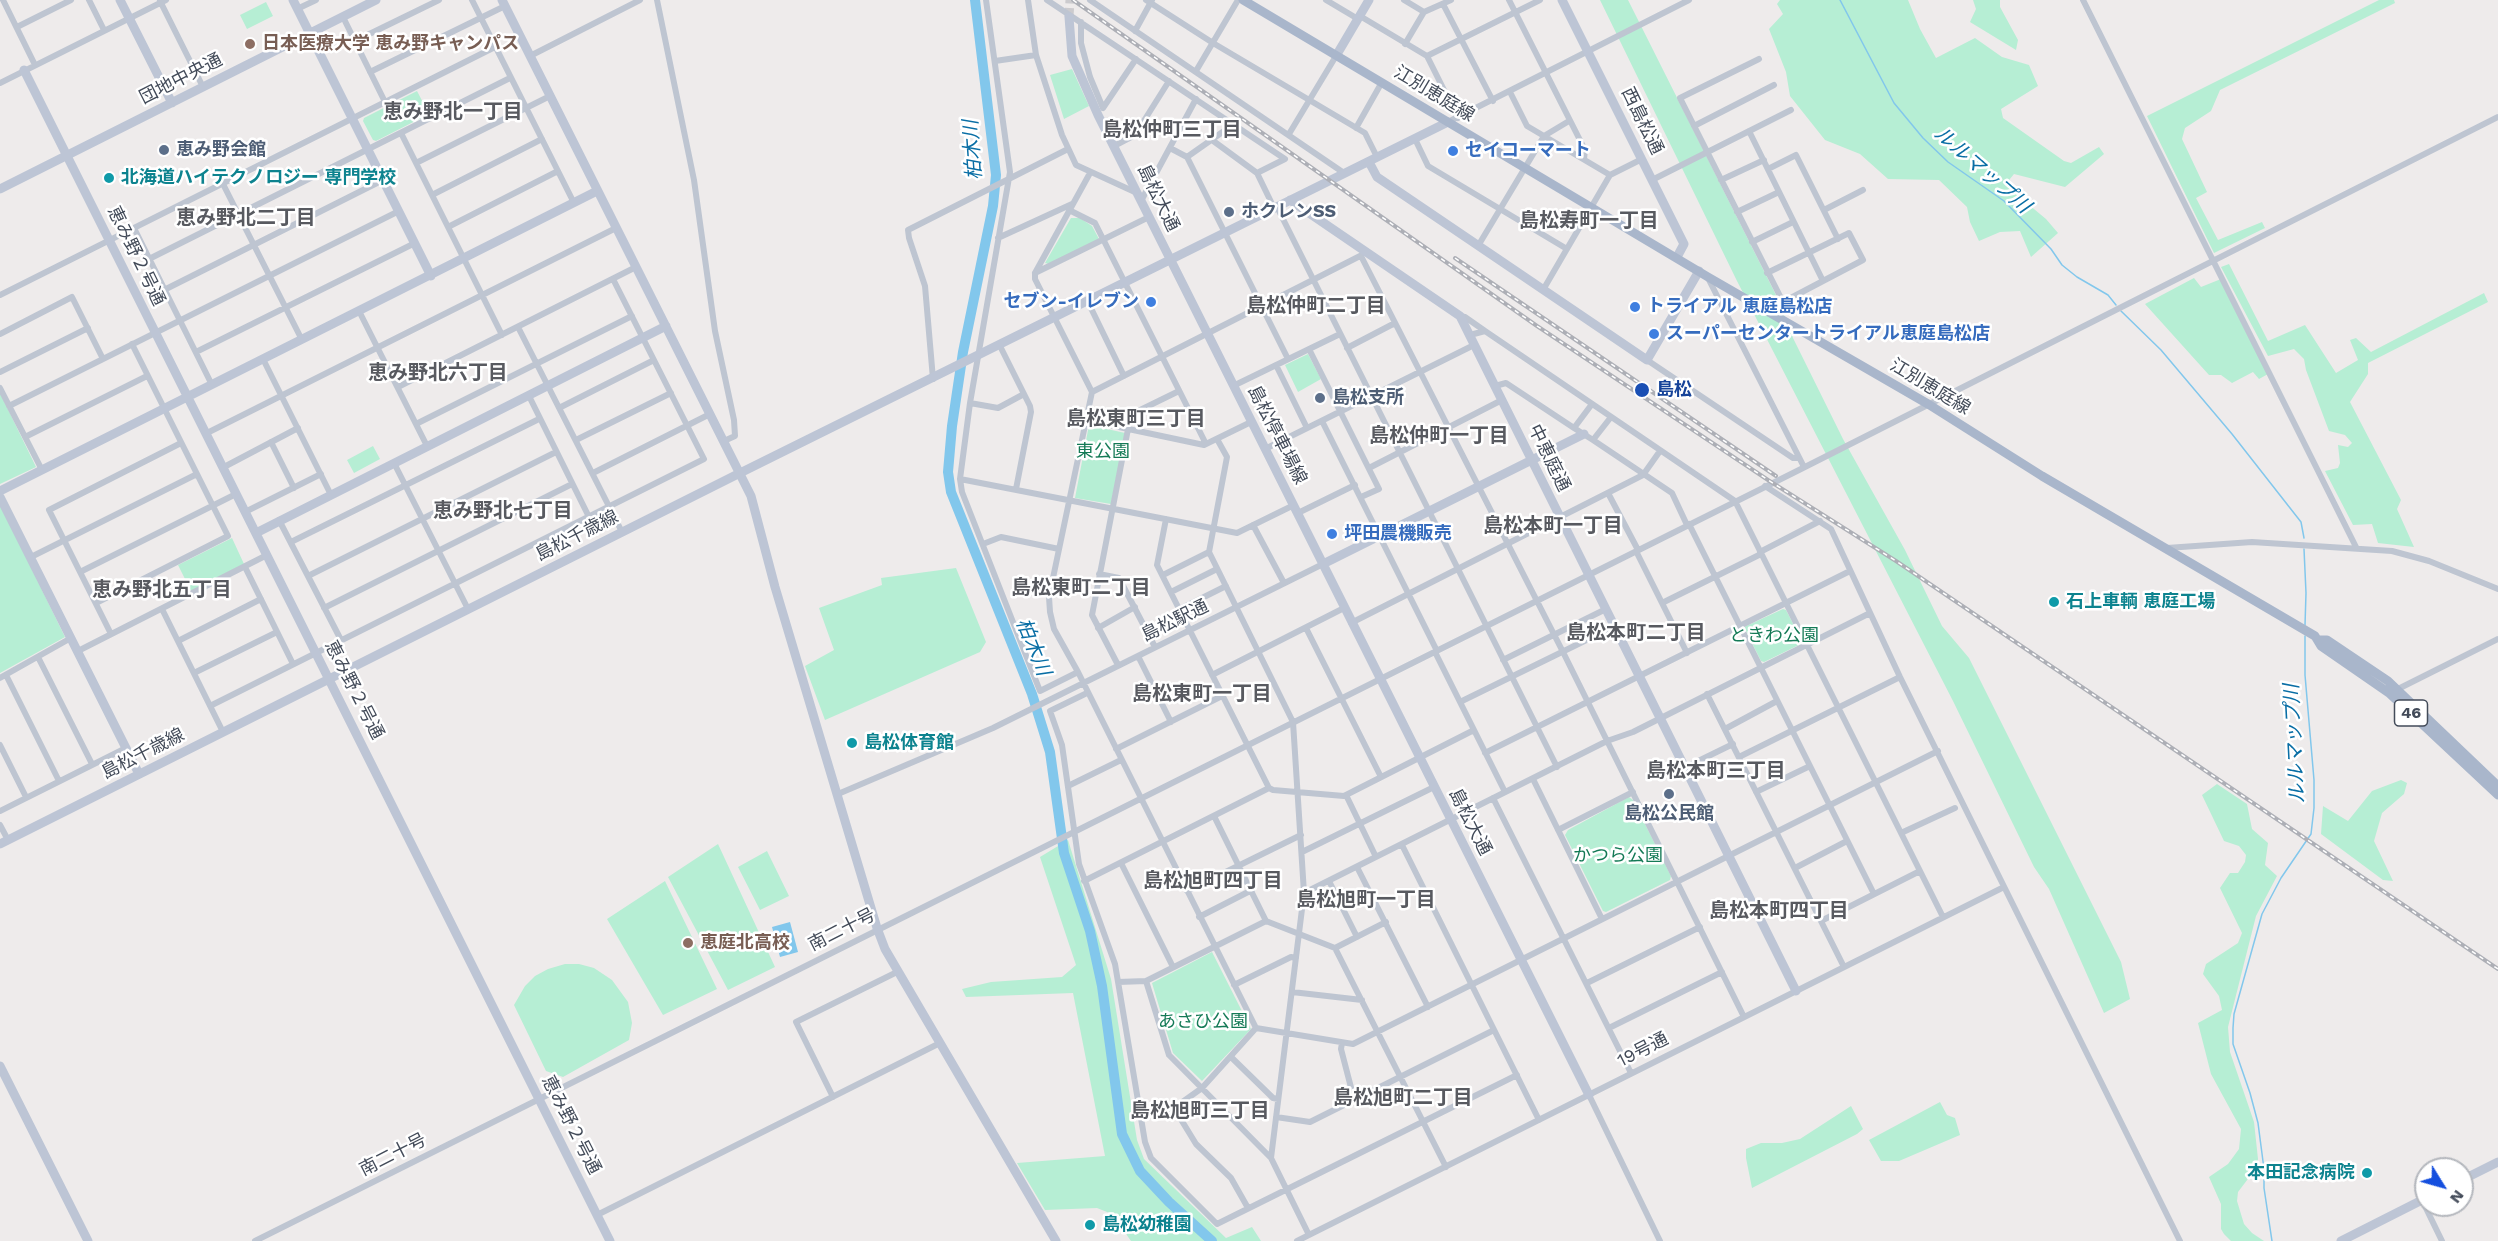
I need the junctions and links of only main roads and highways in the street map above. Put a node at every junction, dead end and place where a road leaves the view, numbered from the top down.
1 (1243, 0) edge
2 (2393, 691) junction
3 (2498, 786) edge
4 (2498, 795) edge

1 - 2 main road, 江別恵庭線 / 46
2 - 3 main road, 江別恵庭線 / 46
2 - 4 main road, 江別恵庭線 / 46

